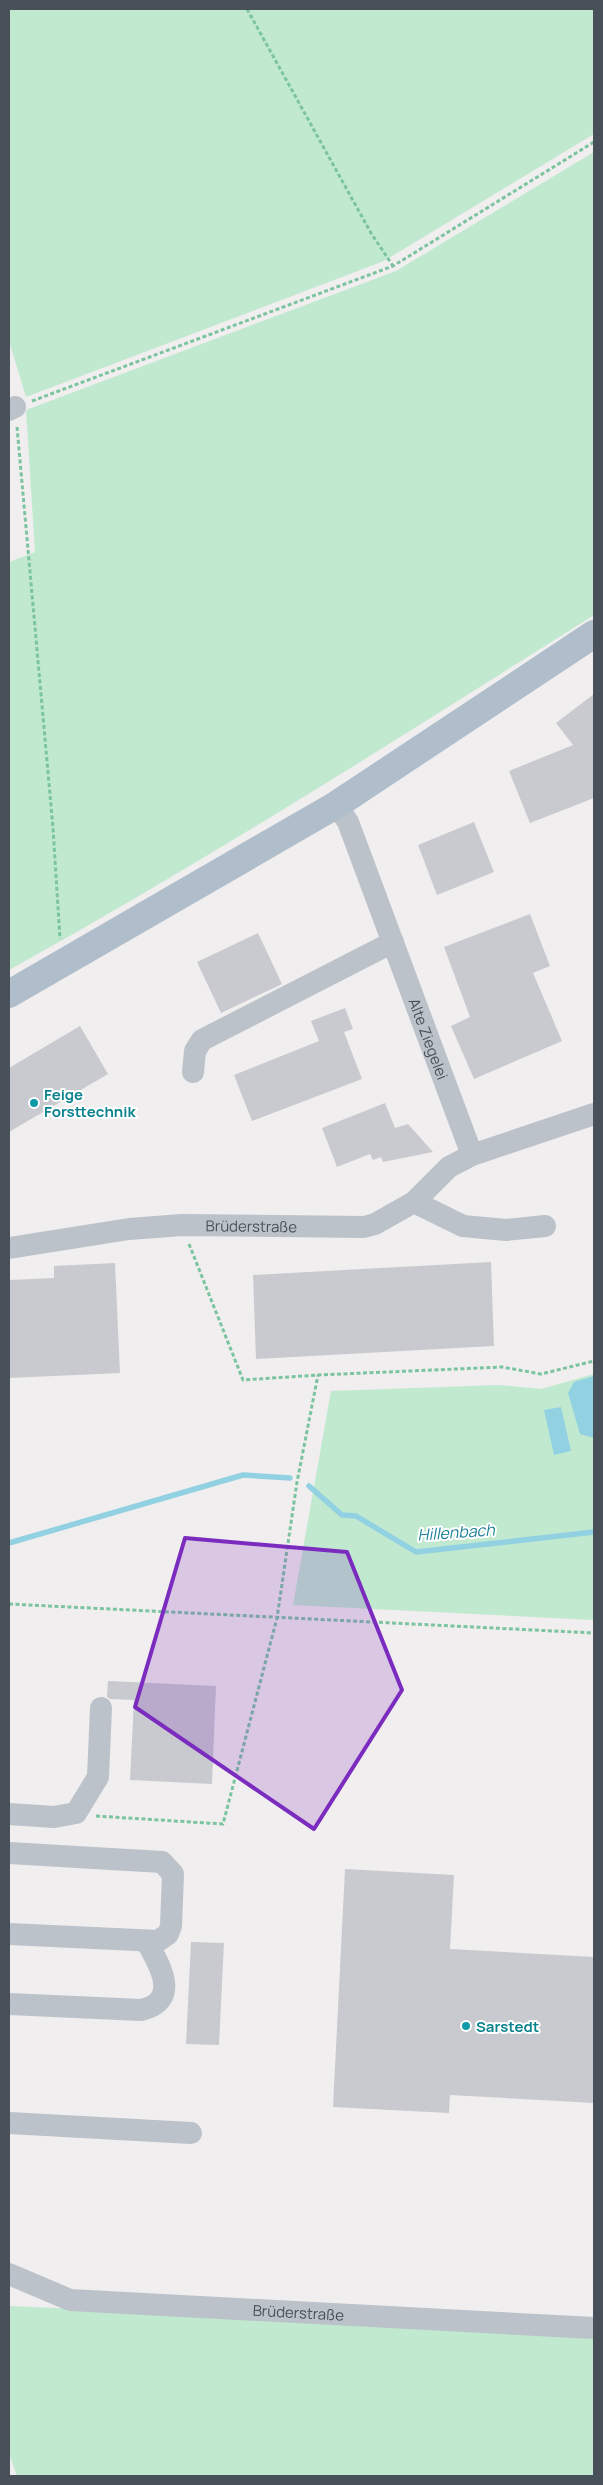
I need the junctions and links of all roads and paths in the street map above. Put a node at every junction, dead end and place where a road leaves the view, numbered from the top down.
1 (247, 9) edge
2 (594, 142) edge
3 (393, 266) junction
4 (12, 408) edge
5 (594, 634) edge
6 (336, 805) junction
7 (392, 942) junction
8 (61, 962) junction
9 (9, 994) edge
10 (193, 1072) dead end
11 (594, 1114) edge
12 (472, 1156) junction
13 (414, 1202) junction
14 (182, 1225) junction
15 (545, 1226) dead end
16 (9, 1248) edge
17 (594, 1361) edge
18 (318, 1374) junction
19 (9, 1604) edge
20 (277, 1618) junction
21 (594, 1633) edge
22 (101, 1708) dead end
23 (9, 1814) edge
24 (69, 1814) junction
25 (9, 1853) edge
26 (9, 1934) edge
27 (146, 1941) junction
28 (9, 2004) edge
29 (9, 2123) edge
30 (191, 2133) dead end
31 (9, 2274) edge
32 (594, 2328) edge

1 - 3 path
2 - 3 path
3 - 4 path
4 - 8 path
5 - 6 main road
6 - 7 street, Alte Ziegelei
6 - 8 main road
7 - 10 street
7 - 12 street, Alte Ziegelei
8 - 9 main road
11 - 12 street
12 - 13 street, Brüderstraße
13 - 14 street, Brüderstraße
13 - 15 street
14 - 16 street, Brüderstraße
14 - 18 path
17 - 18 path
18 - 20 path
19 - 20 path
20 - 21 path
20 - 24 path
22 - 24 street
23 - 24 street
25 - 27 street
26 - 27 street
27 - 28 street
29 - 30 street
31 - 32 street, Brüderstraße

